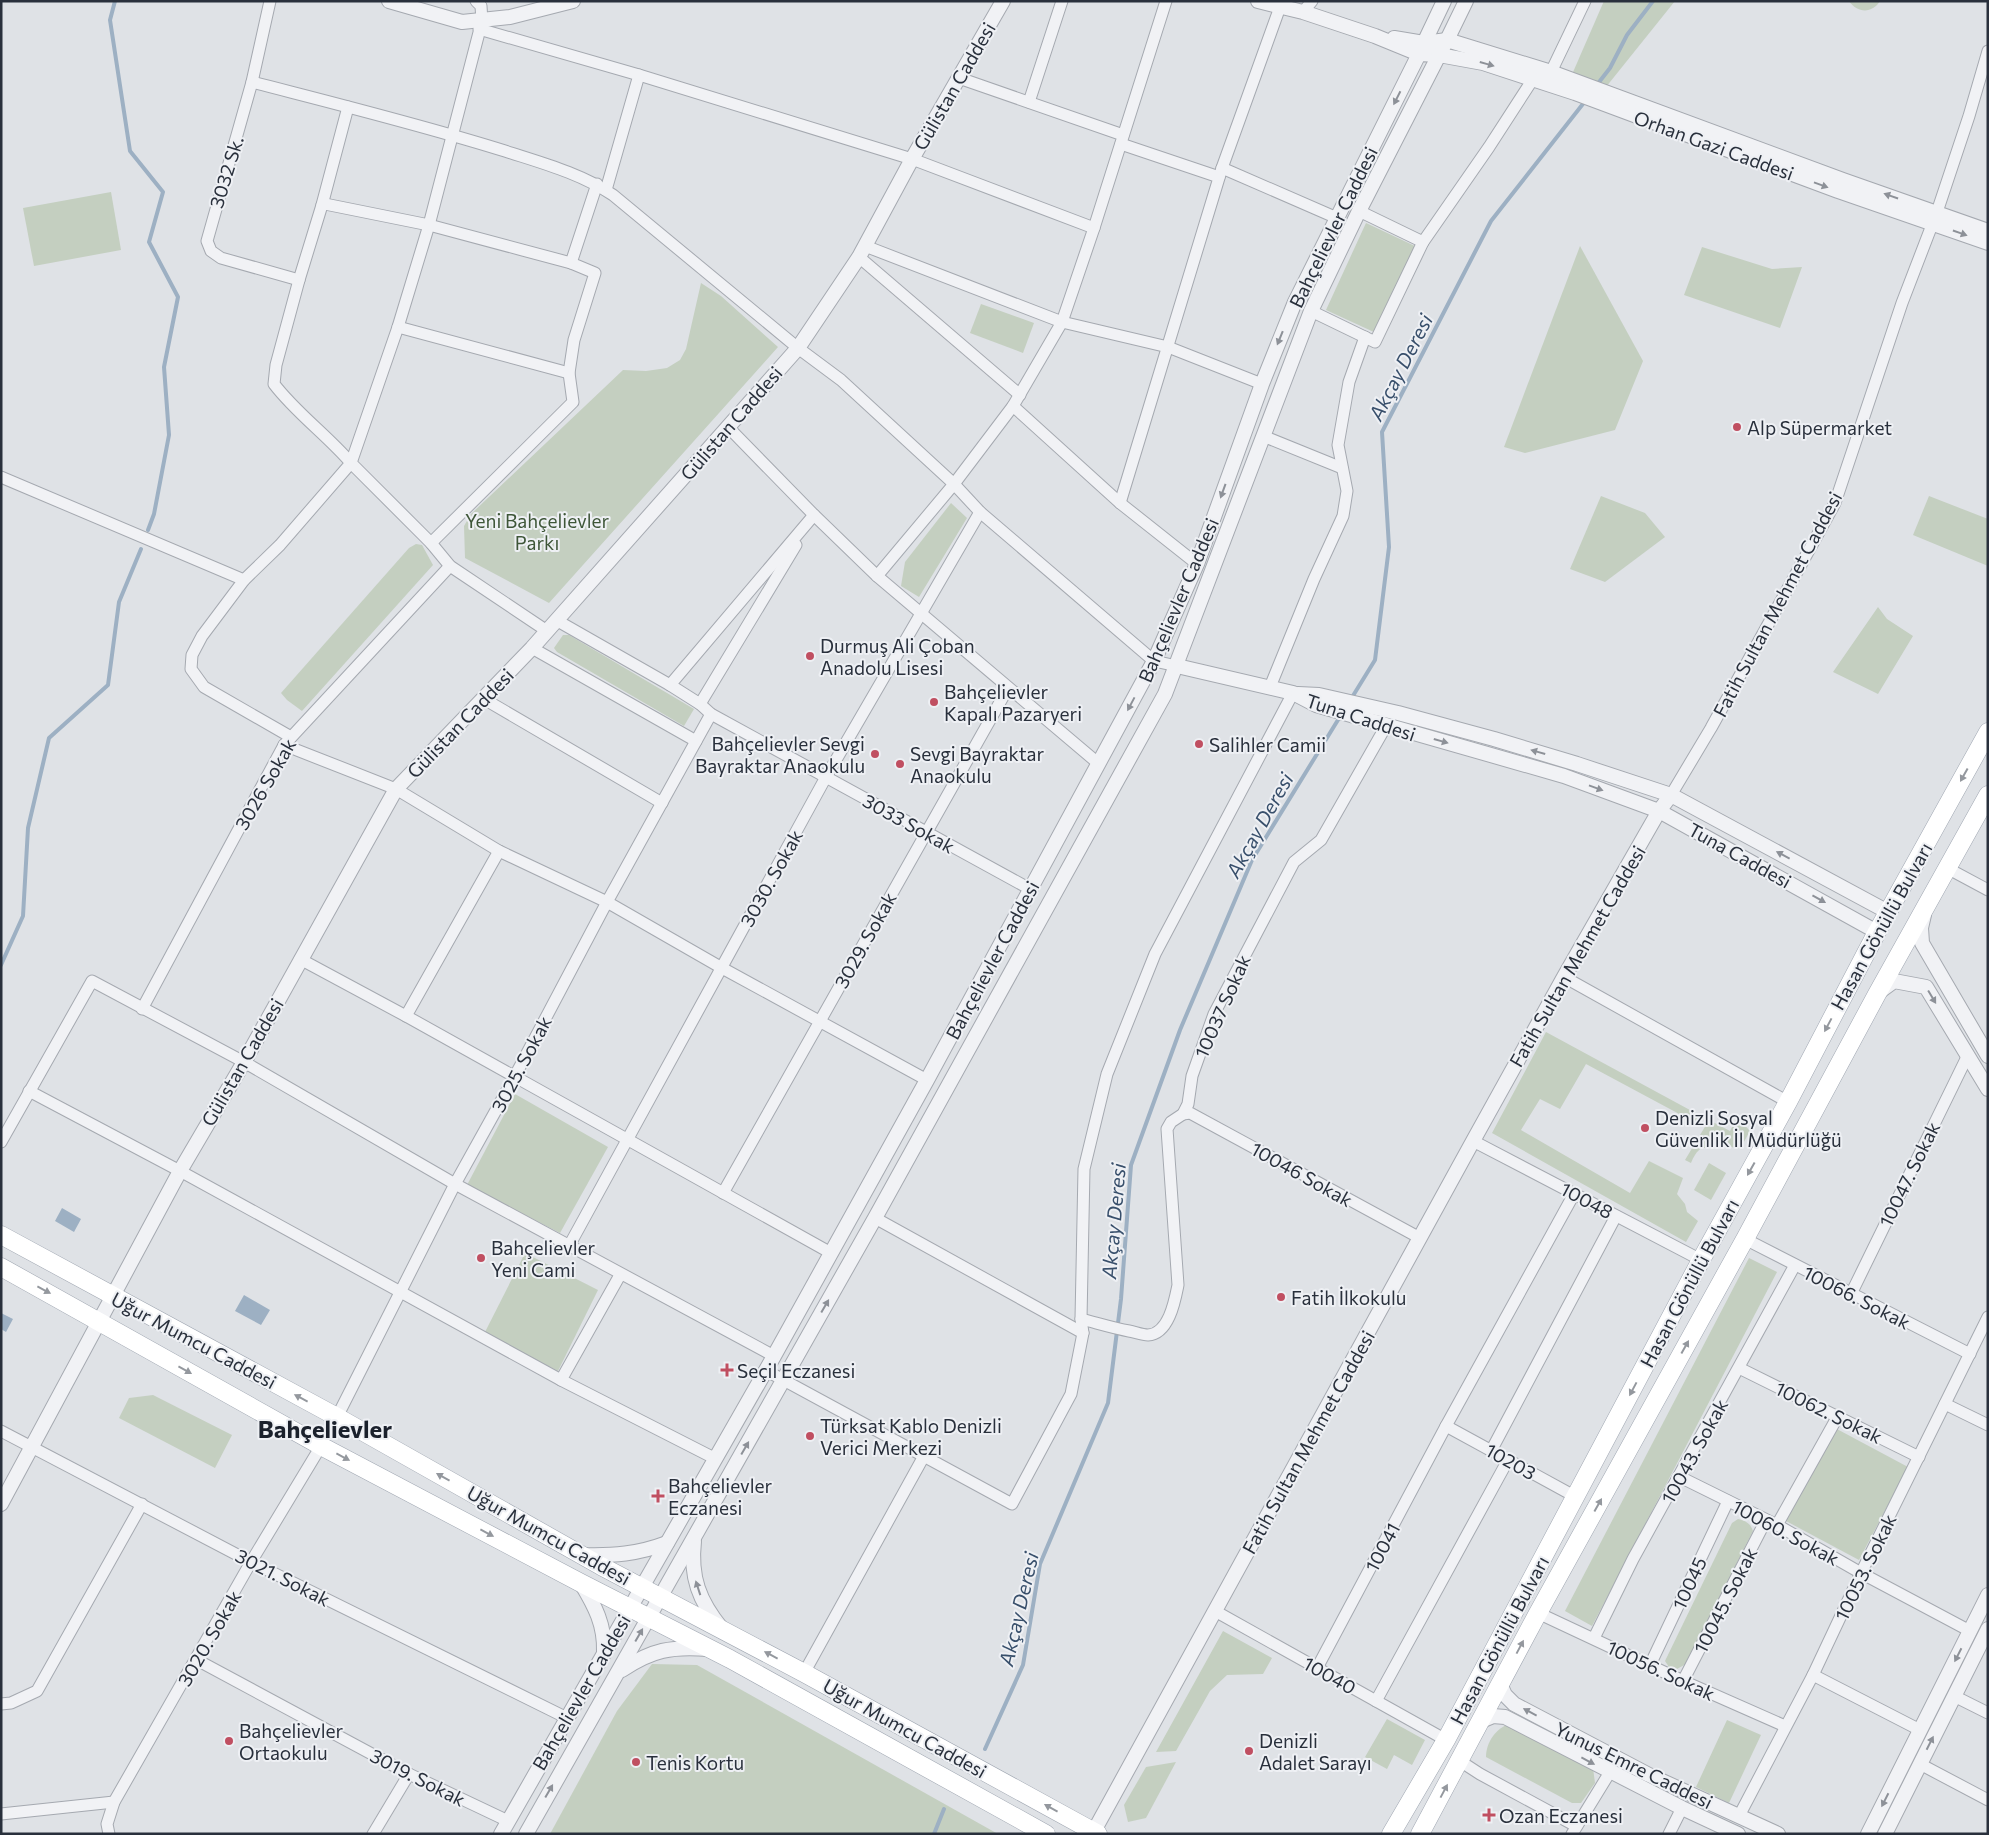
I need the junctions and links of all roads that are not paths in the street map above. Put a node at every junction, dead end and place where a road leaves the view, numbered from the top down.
1 (270, 1) edge
2 (389, 1) edge
3 (476, 1) edge
4 (573, 1) edge
5 (1003, 1) edge
6 (1062, 1) edge
7 (1166, 1) edge
8 (1258, 1) edge
9 (1444, 1) edge
10 (1466, 1) edge
11 (1586, 1) edge
12 (1280, 7) junction
13 (1307, 7) edge
14 (480, 25) junction
15 (1447, 40) junction
16 (1421, 48) junction
17 (1988, 50) edge
18 (1439, 55) junction
19 (1551, 72) junction
20 (639, 75) junction
21 (959, 78) junction
22 (1533, 79) junction
23 (252, 82) junction
24 (1583, 90) junction
25 (1029, 102) junction
26 (348, 107) junction
27 (451, 134) junction
28 (1122, 140) junction
29 (912, 159) junction
30 (1220, 172) junction
31 (601, 187) junction
32 (322, 205) junction
33 (1359, 211) junction
34 (1336, 218) junction
35 (1935, 218) junction
36 (429, 224) junction
37 (1094, 228) junction
38 (1988, 231) edge
39 (1423, 242) junction
40 (1988, 243) edge
41 (862, 252) junction
42 (571, 263) junction
43 (298, 280) junction
44 (1311, 311) junction
45 (1062, 322) junction
46 (398, 328) junction
47 (1365, 337) junction
48 (1168, 346) junction
49 (798, 348) junction
50 (568, 373) junction
51 (1262, 384) junction
52 (1020, 395) junction
53 (1013, 406) junction
54 (728, 427) junction
55 (1263, 436) junction
56 (351, 463) junction
57 (1342, 468) junction
58 (1, 477) edge
59 (954, 484) junction
60 (1120, 503) junction
61 (980, 512) junction
62 (814, 515) junction
63 (431, 543) junction
64 (1197, 564) junction
65 (450, 566) junction
66 (877, 576) junction
67 (244, 580) junction
68 (921, 614) junction
69 (556, 620) junction
70 (547, 631) junction
71 (532, 648) junction
72 (1154, 661) junction
73 (1176, 666) junction
74 (670, 685) junction
75 (1270, 687) junction
76 (1008, 688) junction
77 (1292, 693) junction
78 (484, 700) junction
79 (1318, 700) junction
80 (700, 704) junction
81 (711, 714) junction
82 (1381, 725) junction
83 (1988, 732) edge
84 (287, 741) junction
85 (696, 742) junction
86 (1100, 764) junction
87 (826, 777) junction
88 (396, 789) junction
89 (1670, 795) junction
90 (1988, 795) edge
91 (662, 803) junction
92 (1659, 811) junction
93 (925, 832) junction
94 (499, 851) junction
95 (1947, 868) junction
96 (1030, 889) junction
97 (1988, 890) edge
98 (607, 902) junction
99 (1926, 905) junction
100 (1888, 912) junction
101 (1877, 932) junction
102 (300, 959) junction
103 (722, 968) junction
104 (1564, 976) junction
105 (1876, 994) junction
106 (142, 1009) junction
107 (406, 1016) junction
108 (820, 1021) junction
109 (1968, 1055) junction
110 (1988, 1056) edge
111 (244, 1062) junction
112 (515, 1076) junction
113 (927, 1080) junction
114 (1988, 1089) edge
115 (29, 1091) junction
116 (1788, 1102) junction
117 (1183, 1114) junction
118 (626, 1139) junction
119 (1473, 1140) junction
120 (1, 1142) edge
121 (180, 1171) junction
122 (455, 1184) junction
123 (723, 1193) junction
124 (1574, 1194) junction
125 (1616, 1216) junction
126 (875, 1218) junction
127 (1, 1235) edge
128 (1420, 1238) junction
129 (1745, 1239) junction
130 (569, 1246) junction
131 (831, 1253) junction
132 (1701, 1260) junction
133 (1795, 1265) junction
134 (1, 1267) edge
135 (620, 1275) junction
136 (401, 1292) junction
137 (1851, 1294) junction
138 (112, 1296) junction
139 (1988, 1317) edge
140 (1081, 1319) junction
141 (98, 1321) junction
142 (1083, 1333) junction
143 (1970, 1354) junction
144 (774, 1356) junction
145 (1739, 1368) junction
146 (765, 1370) junction
147 (784, 1379) junction
148 (561, 1380) junction
149 (1945, 1404) junction
150 (1838, 1416) junction
151 (336, 1417) junction
152 (1988, 1425) edge
153 (1446, 1426) junction
154 (1, 1431) edge
155 (321, 1446) junction
156 (30, 1447) junction
157 (1491, 1451) junction
158 (924, 1456) junction
159 (1919, 1457) junction
160 (716, 1459) junction
161 (1508, 1460) junction
162 (1680, 1477) junction
163 (1576, 1497) junction
164 (1728, 1501) junction
165 (1, 1504) edge
166 (142, 1504) junction
167 (1766, 1520) junction
168 (1777, 1525) junction
169 (694, 1537) junction
170 (667, 1543) junction
171 (582, 1555) junction
172 (252, 1562) junction
173 (1861, 1573) junction
174 (581, 1583) junction
175 (641, 1586) junction
176 (661, 1596) junction
177 (1988, 1596) edge
178 (630, 1607) junction
179 (1215, 1611) junction
180 (1538, 1612) junction
181 (650, 1617) junction
182 (1988, 1629) edge
183 (723, 1630) junction
184 (1970, 1631) junction
185 (1594, 1638) junction
186 (713, 1650) junction
187 (604, 1654) junction
188 (196, 1660) junction
189 (1650, 1665) junction
190 (1317, 1668) junction
191 (804, 1672) junction
192 (617, 1673) junction
193 (1813, 1676) junction
194 (1683, 1681) junction
195 (1500, 1684) junction
196 (1954, 1696) junction
197 (1376, 1701) junction
198 (1, 1704) edge
199 (1988, 1713) edge
200 (567, 1718) junction
201 (1481, 1721) junction
202 (1785, 1726) junction
203 (1920, 1730) junction
204 (1446, 1740) junction
205 (1460, 1761) junction
206 (1920, 1764) junction
207 (1610, 1772) junction
208 (410, 1774) junction
209 (1988, 1800) edge
210 (114, 1802) junction
211 (1682, 1808) junction
212 (1, 1814) edge
213 (1739, 1816) junction
214 (508, 1821) junction
215 (1574, 1830) edge
216 (1096, 1833) edge
217 (109, 1834) edge
218 (373, 1834) edge
219 (501, 1834) edge
220 (526, 1834) edge
221 (1046, 1834) edge
222 (1391, 1834) edge
223 (1420, 1834) edge
224 (1670, 1834) edge
225 (1738, 1834) edge
226 (1778, 1834) edge
227 (1868, 1834) edge
228 (1885, 1834) edge

1 - 23 street, 3032 Sk.
2 - 14 street
3 - 14 street
4 - 14 street
5 - 21 street, Gülistan Caddesi
6 - 25 street
7 - 28 street
8 - 12 street
9 - 16 street, Bahçelievler Caddesi
10 - 15 street
11 - 19 street
12 - 13 street
12 - 30 street
13 - 16 street
14 - 20 street
14 - 27 street
15 - 16 street
15 - 18 street, Bahçelievler Caddesi
15 - 19 street, Orhan Gazi Caddesi
16 - 18 street, Orhan Gazi Caddesi
16 -> 34 street, Bahçelievler Caddesi
17 - 35 street, Fatih Sultan Mehmet Caddesi
18 -> 22 street, Orhan Gazi Caddesi
18 - 33 street, Bahçelievler Caddesi
19 - 24 street, Orhan Gazi Caddesi
20 - 29 street
20 - 31 street
21 - 25 street
21 - 29 street, Gülistan Caddesi
22 - 24 street, Orhan Gazi Caddesi
22 - 39 street
23 - 26 street
23 - 43 street, 3032 Sk.
24 - 35 street, Orhan Gazi Caddesi
25 - 28 street
26 - 27 street
26 - 32 street
27 - 31 street
27 - 36 street
28 - 30 street
28 - 37 street
29 - 37 street
29 - 41 street, Gülistan Caddesi
30 - 34 street
30 - 48 street
31 - 42 street
31 - 49 street
32 - 36 street
32 - 43 street
33 - 39 street
33 - 44 street, Bahçelievler Caddesi
34 -> 51 street, Bahçelievler Caddesi
35 - 38 street, Orhan Gazi Caddesi
35 -> 40 street, Orhan Gazi Caddesi
35 - 89 street, Fatih Sultan Mehmet Caddesi
36 - 42 street
36 - 46 street
37 - 45 street
39 - 47 street
41 - 45 street
41 - 49 street, Gülistan Caddesi
41 - 52 street
42 - 50 street
43 - 56 street
44 - 47 street
44 - 55 street, Bahçelievler Caddesi
45 - 48 street
45 - 52 street
46 - 50 street
46 - 56 street
47 - 57 street
48 - 51 street
48 - 60 street
49 - 54 street, Gülistan Caddesi
49 - 59 street
50 - 63 street
51 -> 64 street, Bahçelievler Caddesi
52 - 53 street
53 - 59 street
53 - 60 street
54 - 62 street
54 - 69 street, Gülistan Caddesi
55 - 57 street
55 - 73 street, Bahçelievler Caddesi
56 - 63 street
56 - 67 street
57 - 75 street
58 - 67 street
59 - 61 street
59 - 66 street
60 - 64 street
61 - 68 street, 3030. Sokak
61 - 72 street
62 - 66 street
62 - 74 street
62 - 80 street
63 - 65 street
64 - 72 street, Bahçelievler Caddesi
65 - 70 street
65 - 84 street, 3026 Sokak
66 - 68 street
67 - 84 street
68 - 76 street
68 - 87 street, 3030. Sokak
69 - 70 street, Gülistan Caddesi
69 - 74 street, 3033 Sokak
70 - 71 street, Gülistan Caddesi
71 - 78 street, Gülistan Caddesi
71 - 85 street
72 - 73 street
72 -> 86 street, Bahçelievler Caddesi
73 - 75 street, Tuna Caddesi
73 - 126 street, Bahçelievler Caddesi
74 - 80 street, 3033 Sokak
75 - 77 street, Tuna Caddesi
76 - 86 street
76 - 93 street, 3029. Sokak
77 - 79 street, Tuna Caddesi
77 - 140 street
78 - 88 street, Gülistan Caddesi
78 - 91 street
79 - 82 street, Tuna Caddesi
89 -> 79 street, Tuna Caddesi
80 - 81 street, 3033 Sokak
81 - 85 street, 3025. Sokak
81 - 87 street, 3033 Sokak
82 -> 92 street, Tuna Caddesi
82 - 117 street, 10037 Sokak
83 -> 100 main road, Hasan Gönüllü Bulvarı
84 - 88 street
84 - 106 street, 3026 Sokak
85 - 91 street, 3025. Sokak
86 - 96 street, Bahçelievler Caddesi
87 - 93 street, 3033 Sokak
87 - 103 street, 3030. Sokak
88 - 94 street
88 - 102 street, Gülistan Caddesi
89 - 92 street, Fatih Sultan Mehmet Caddesi
100 -> 89 street, Tuna Caddesi
90 - 95 main road, Hasan Gönüllü Bulvarı
91 - 98 street, 3025. Sokak
92 -> 101 street, Tuna Caddesi
92 - 104 street, Fatih Sultan Mehmet Caddesi
93 - 96 street, 3033 Sokak
93 - 108 street, 3029. Sokak
94 - 98 street
94 - 107 street
95 - 97 street
95 - 99 main road, Hasan Gönüllü Bulvarı
96 - 113 street, Bahçelievler Caddesi
98 - 103 street
98 - 112 street, 3025. Sokak
99 - 105 main road, Hasan Gönüllü Bulvarı
99 - 110 street
100 - 101 main road, Hasan Gönüllü Bulvarı
101 -> 116 main road, Hasan Gönüllü Bulvarı
102 - 107 street
102 - 111 street, Gülistan Caddesi
103 - 108 street
103 - 118 street, 3030. Sokak
104 - 116 street
104 - 119 street, Fatih Sultan Mehmet Caddesi
105 -> 109 street
105 - 129 main road, Hasan Gönüllü Bulvarı
106 - 111 street
106 - 115 street
107 - 112 street
108 - 113 street
108 - 123 street, 3029. Sokak
109 - 114 street
109 - 137 street, 10047. Sokak
111 - 121 street, Gülistan Caddesi
111 - 122 street
112 - 118 street
112 - 122 street, 3025. Sokak
113 - 131 street, Bahçelievler Caddesi
115 - 120 street
115 - 121 street
116 -> 132 main road, Hasan Gönüllü Bulvarı
117 - 128 street, 10046 Sokak
117 - 140 street, 10037 Sokak
118 - 123 street
118 - 130 street, 3030. Sokak
119 - 124 street, 10048
119 - 128 street, Fatih Sultan Mehmet Caddesi
121 - 136 street
121 - 138 street, Gülistan Caddesi
122 - 130 street
122 - 136 street, 3025. Sokak
123 - 131 street
124 - 125 street, 10048
124 - 153 street, 10041
125 - 132 street, 10048
125 - 157 street
126 - 142 street
147 -> 126 street, Bahçelievler Caddesi
127 - 138 main road, Uğur Mumcu Caddesi
128 - 179 street, Fatih Sultan Mehmet Caddesi
129 - 133 street, 10066. Sokak
180 -> 129 main road, Hasan Gönüllü Bulvarı
130 - 135 street
131 - 144 street, Bahçelievler Caddesi
132 -> 163 main road, Hasan Gönüllü Bulvarı
133 - 137 street, 10066. Sokak
133 - 145 street, 10043. Sokak
134 -> 141 main road, Uğur Mumcu Caddesi
135 - 144 street
135 - 148 street
136 - 148 street
136 - 151 street, 3025. Sokak
137 - 143 street, 10066. Sokak
138 - 141 street, Gülistan Caddesi
151 -> 138 main road, Uğur Mumcu Caddesi
139 - 143 street, 10053. Sokak
140 - 142 street
141 -> 155 main road, Uğur Mumcu Caddesi
141 - 156 street, Gülistan Caddesi
142 - 158 street
143 - 149 street, 10053. Sokak
144 - 146 street, Bahçelievler Caddesi
145 - 150 street, 10062. Sokak
145 - 162 street, 10043. Sokak
146 - 147 street
146 - 160 street, Bahçelievler Caddesi
147 - 158 street
169 -> 147 street, Bahçelievler Caddesi
148 - 160 street
149 - 152 street
149 - 159 street, 10053. Sokak
150 - 159 street, 10062. Sokak
150 - 168 street
171 -> 151 main road, Uğur Mumcu Caddesi
153 - 157 street, 10203
153 - 190 street, 10041
154 - 156 street, 3021. Sokak
155 - 172 street, 3020. Sokak
155 -> 174 main road, Uğur Mumcu Caddesi
156 - 165 street, Gülistan Caddesi
156 - 166 street, 3021. Sokak
157 - 161 street, 10203
158 - 191 street
159 - 173 street, 10053. Sokak
160 - 170 street, Bahçelievler Caddesi
161 - 163 street, 10203
161 - 197 street
162 - 164 street, 10060. Sokak
162 - 185 street, 10043. Sokak
163 - 204 main road, Hasan Gönüllü Bulvarı
164 - 167 street, 10060. Sokak
164 - 189 street, 10045
166 - 172 street, 3021. Sokak
166 - 198 street
167 - 168 street, 10060. Sokak
167 - 194 street, 10045. Sokak
168 - 173 street, 10060. Sokak
169 - 176 street, Bahçelievler Caddesi
183 -> 169 street
170 - 171 street
170 - 175 street, Bahçelievler Caddesi
171 - 175 main road, Uğur Mumcu Caddesi
172 - 188 street, 3020. Sokak
172 - 200 street, 3021. Sokak
173 - 184 street, 10060. Sokak
173 - 193 street, 10053. Sokak
174 - 178 main road, Uğur Mumcu Caddesi
174 - 187 street
175 - 176 main road, Uğur Mumcu Caddesi
175 - 178 street, Bahçelievler Caddesi
176 - 181 street, Bahçelievler Caddesi
176 - 183 main road, Uğur Mumcu Caddesi
177 - 184 street
178 - 181 main road, Uğur Mumcu Caddesi
178 - 187 street, Bahçelievler Caddesi
179 - 190 street, 10040
179 - 216 street, Fatih Sultan Mehmet Caddesi
180 - 185 street, 10056. Sokak
195 -> 180 main road, Hasan Gönüllü Bulvarı
181 - 186 main road, Uğur Mumcu Caddesi
192 -> 181 street, Bahçelievler Caddesi
182 - 196 street
191 -> 183 main road, Uğur Mumcu Caddesi
184 -> 203 street
185 - 189 street, 10056. Sokak
186 - 192 street
186 - 221 main road, Uğur Mumcu Caddesi
187 - 200 street, Bahçelievler Caddesi
188 - 208 street, 3019. Sokak
188 - 210 street, 3020. Sokak
189 - 194 street, 10056. Sokak
190 - 197 street, 10040
216 -> 191 main road, Uğur Mumcu Caddesi
220 -> 192 street, Bahçelievler Caddesi
193 - 202 street, 10053. Sokak
193 - 203 street
194 - 202 street, 10056. Sokak
195 - 201 main road, Hasan Gönüllü Bulvarı
213 -> 195 street, Yunus Emre Caddesi
196 - 199 street
206 -> 196 street
197 - 204 street, 10040
200 - 214 street, Bahçelievler Caddesi
201 - 205 main road, Hasan Gönüllü Bulvarı
201 -> 207 street, Yunus Emre Caddesi
202 - 213 street, 10053. Sokak
203 -> 227 street
204 - 222 main road, Hasan Gönüllü Bulvarı
205 - 215 street
223 -> 205 main road, Hasan Gönüllü Bulvarı
206 - 209 street
206 - 228 street
207 - 211 street, Yunus Emre Caddesi
207 - 215 street
208 - 214 street, 3019. Sokak
208 - 218 street
210 - 212 street
210 - 217 street, 3020. Sokak
211 - 224 street
211 - 225 street, Yunus Emre Caddesi
213 - 226 street, Yunus Emre Caddesi
214 - 219 street, Bahçelievler Caddesi

